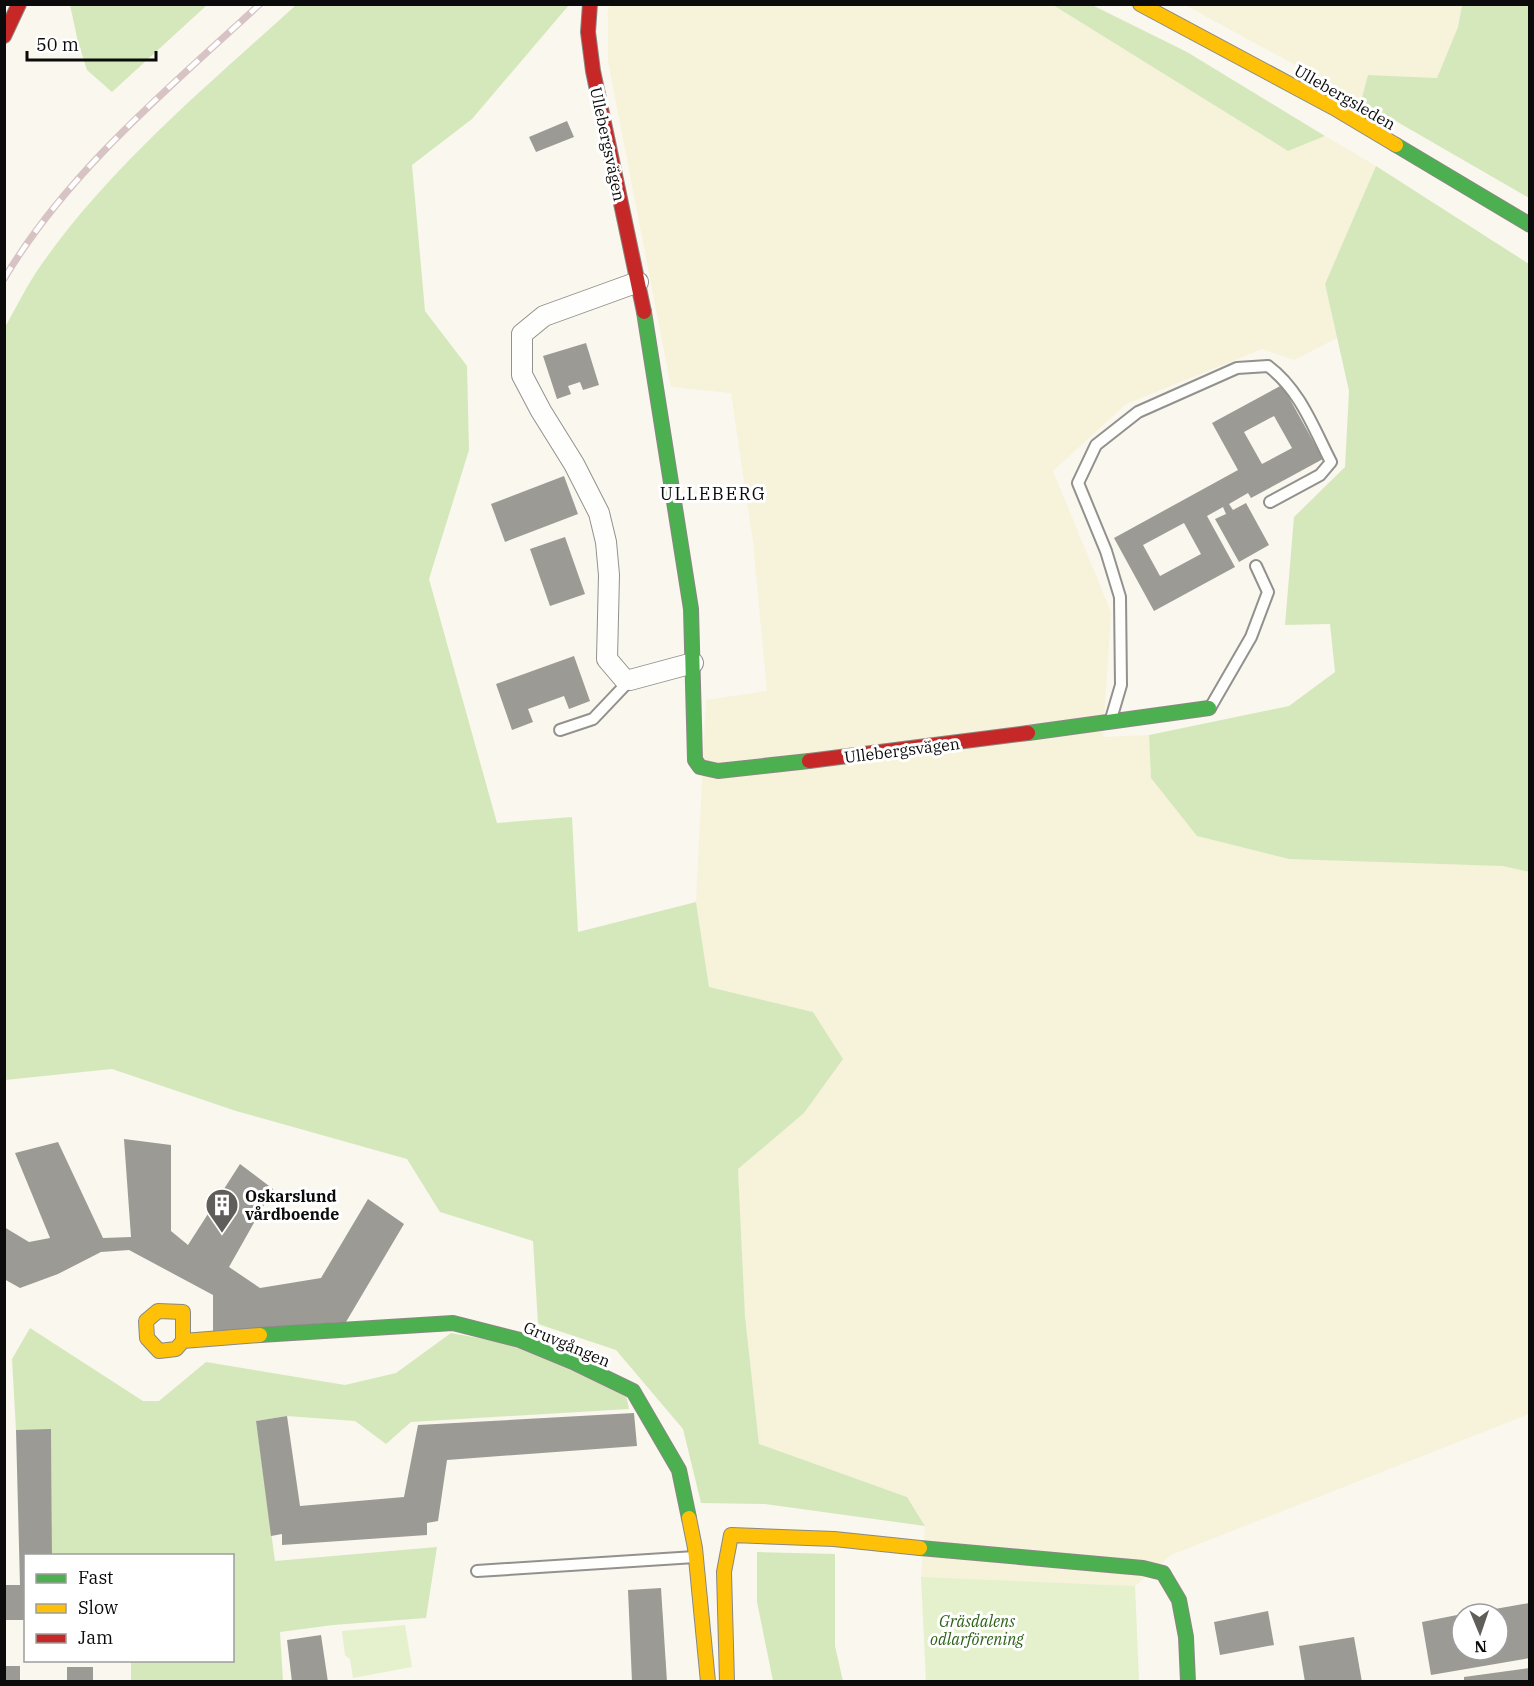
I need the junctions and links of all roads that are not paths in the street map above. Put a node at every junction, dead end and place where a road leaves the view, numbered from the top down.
1 (19, 4) edge
2 (590, 4) edge
3 (1140, 4) edge
4 (4, 36) edge
5 (1530, 225) edge
6 (638, 282) junction
7 (1270, 502) dead end
8 (1256, 566) dead end
9 (693, 663) junction
10 (630, 681) junction
11 (1209, 708) joint
12 (1110, 723) junction
13 (560, 730) dead end
14 (183, 1341) dead end
15 (696, 1557) junction
16 (477, 1571) dead end
17 (708, 1682) edge
18 (727, 1682) edge
19 (1188, 1682) edge

1 - 4 street
2 - 6 street, Ullebergsvägen
3 - 5 street, Ullebergsleden
6 - 9 street, Ullebergsvägen
6 - 10 street
7 - 12 lane
8 - 11 lane
9 - 10 street
9 - 12 street, Ullebergsvägen
10 - 13 lane
11 - 12 street, Ullebergsvägen
14 - 15 street, Gruvgången
15 - 16 lane
15 - 17 street, Gruvgången
18 - 19 street

